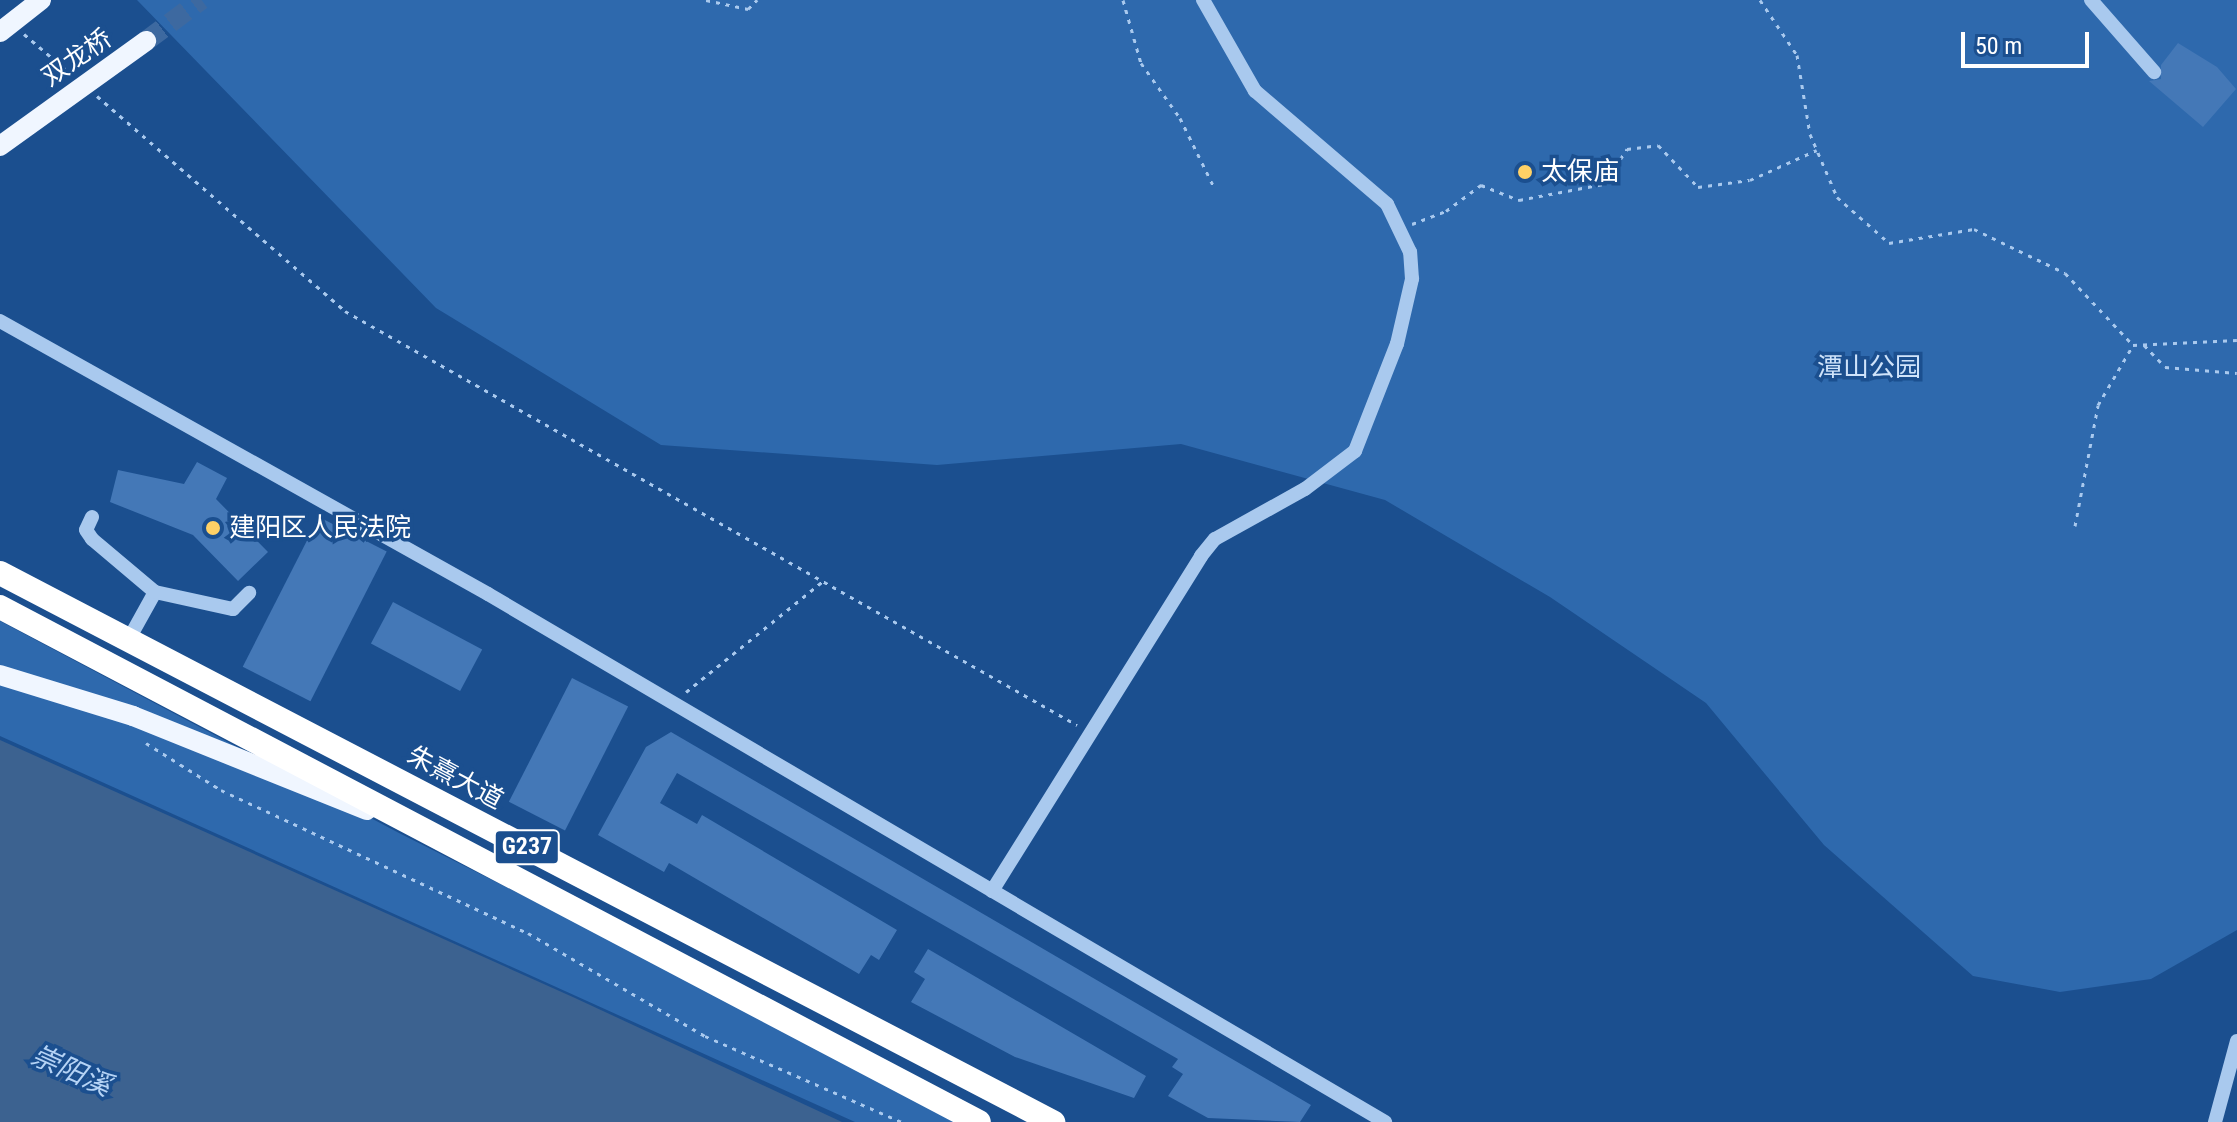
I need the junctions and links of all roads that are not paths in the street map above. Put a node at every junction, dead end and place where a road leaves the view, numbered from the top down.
1 (41, 0) edge
2 (1203, 0) edge
3 (2091, 0) edge
4 (6, 27) edge
5 (146, 41) tunnel mouth
6 (2154, 72) dead end
7 (0, 146) edge
8 (0, 321) edge
9 (92, 517) dead end
10 (0, 573) edge
11 (155, 592) junction
12 (249, 593) dead end
13 (0, 607) edge
14 (129, 639) junction
15 (0, 675) edge
16 (429, 834) junction
17 (992, 891) junction
18 (2237, 1041) edge
19 (979, 1122) edge
20 (1053, 1122) edge
21 (1385, 1122) edge
22 (2215, 1122) edge

1 - 4 main road
2 - 17 street
3 - 6 street
5 - 7 main road, 双龙桥
8 - 17 street
9 - 11 street
10 - 14 highway, 朱熹大道 / G237
11 - 12 street
11 - 14 street
13 - 16 highway, G237
14 - 20 highway, 朱熹大道 / G237
15 - 16 main road
16 - 19 highway, G237
17 - 21 street
18 - 22 street

